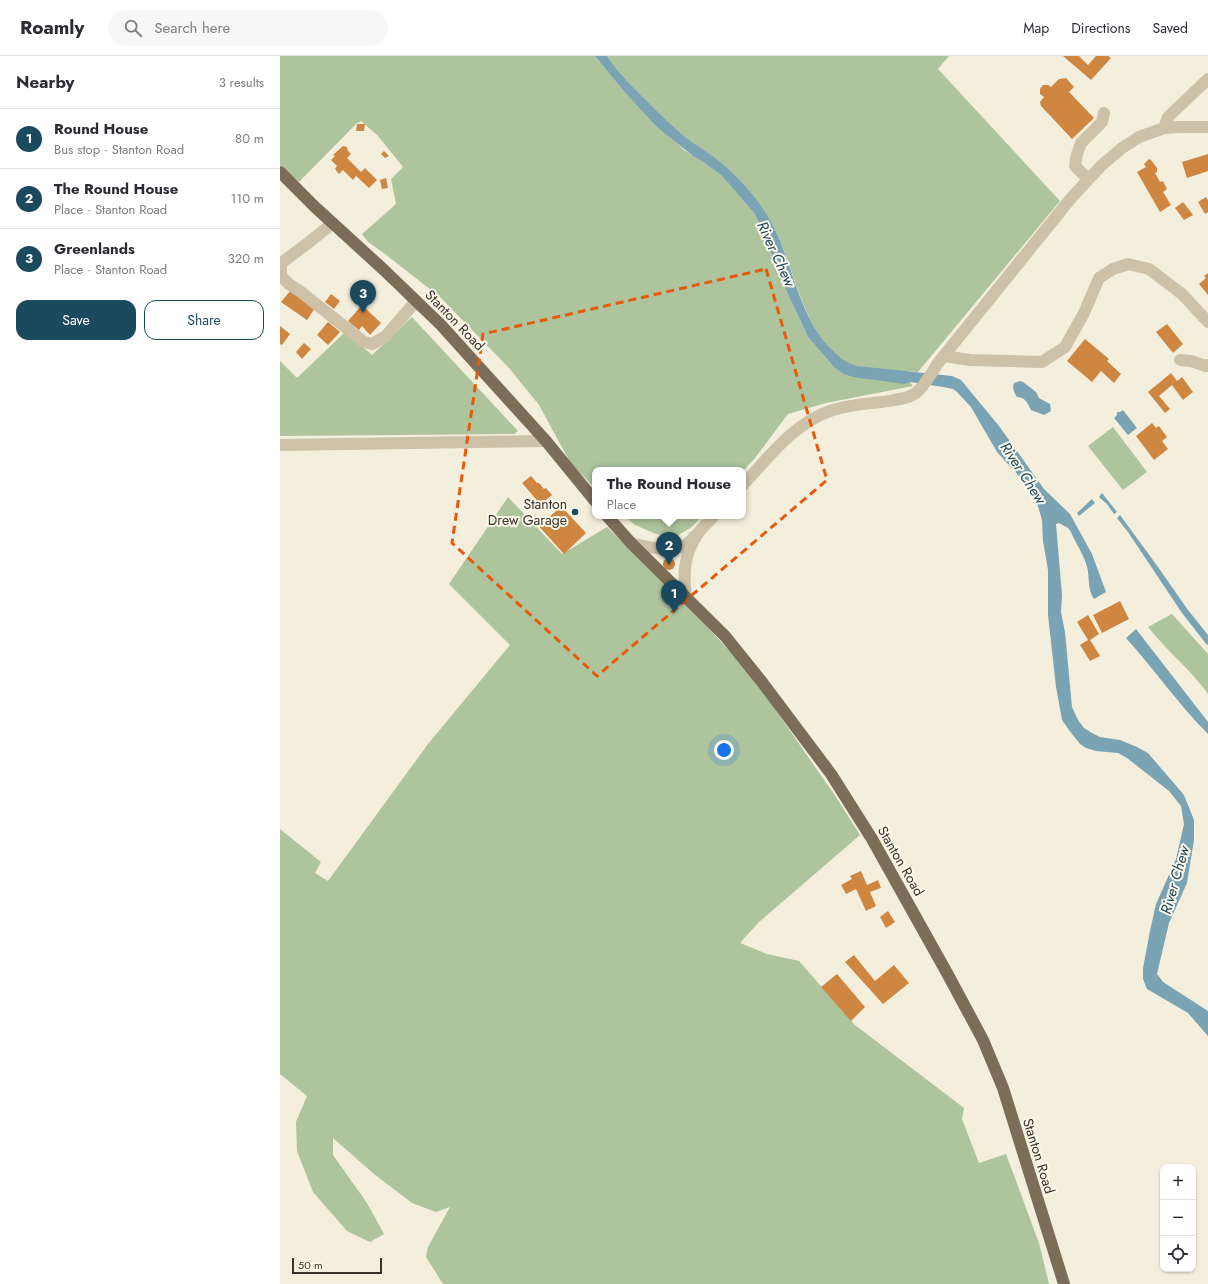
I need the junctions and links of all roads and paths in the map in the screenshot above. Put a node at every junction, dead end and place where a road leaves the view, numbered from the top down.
1 (1208, 79) edge
2 (1104, 113) dead end
3 (1208, 127) edge
4 (1164, 128) junction
5 (280, 172) edge
6 (1088, 179) junction
7 (333, 223) junction
8 (280, 263) edge
9 (416, 301) junction
10 (1208, 322) edge
11 (941, 360) junction
12 (1180, 360) dead end
13 (1208, 365) edge
14 (546, 441) junction
15 (280, 444) edge
16 (746, 482) edge
17 (592, 498) edge
18 (610, 519) edge
19 (711, 519) edge
20 (697, 534) junction
21 (632, 543) junction
22 (686, 596) junction
23 (1064, 1284) edge

1 - 4 street
2 - 6 street
3 - 4 street
4 - 6 street
5 - 7 main road, Stanton Road
6 - 11 street
7 - 8 street
7 - 9 main road, Stanton Road
8 - 9 street
9 - 14 main road, Stanton Road
10 - 11 street
11 - 16 street
12 - 13 street
14 - 15 street
14 - 17 main road, Stanton Road
18 - 21 main road, Stanton Road
19 - 20 street
20 - 21 street
20 - 22 street
21 - 22 main road, Stanton Road
22 - 23 main road, Stanton Road

